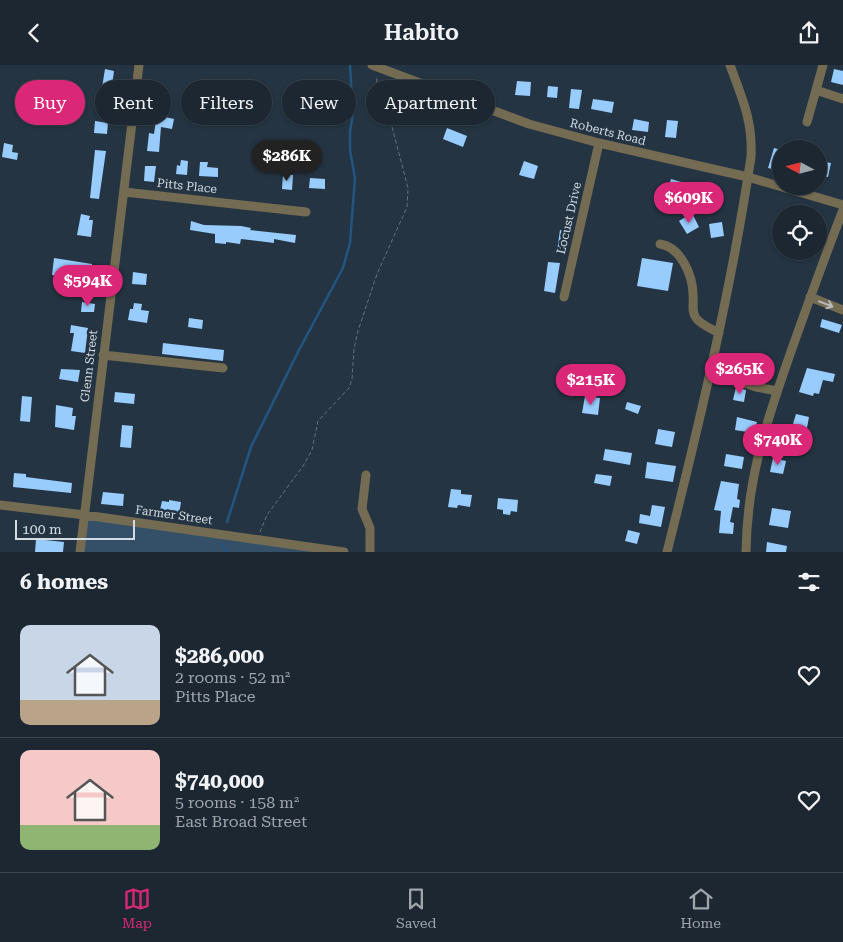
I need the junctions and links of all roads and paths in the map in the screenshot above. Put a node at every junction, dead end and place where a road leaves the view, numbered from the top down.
1 (139, 65) edge
2 (730, 65) edge
3 (823, 65) edge
4 (376, 66) edge
5 (816, 90) junction
6 (843, 99) edge
7 (807, 122) dead end
8 (599, 143) junction
9 (748, 177) junction
10 (124, 192) junction
11 (843, 205) edge
12 (843, 209) edge
13 (306, 213) dead end
14 (660, 244) dead end
15 (564, 297) dead end
16 (810, 297) junction
17 (843, 310) edge
18 (719, 333) junction
19 (102, 355) junction
20 (223, 368) dead end
21 (709, 378) junction
22 (777, 391) junction
23 (366, 475) dead end
24 (0, 505) edge
25 (85, 515) junction
26 (258, 540) junction
27 (80, 552) edge
28 (344, 552) edge
29 (370, 552) edge
30 (667, 552) edge
31 (746, 552) edge

1 - 10 street, Glenn Street
2 - 9 street
3 - 5 street
4 - 8 street, Roberts Road
4 - 26 path
5 - 6 street
5 - 7 street
8 - 9 street, Roberts Road
8 - 15 street, Locust Drive
9 - 11 street, Roberts Road
9 - 18 street
10 - 13 street, Pitts Place
10 - 19 street, Glenn Street
12 - 16 street
14 - 18 street
16 -> 17 street
16 - 22 street
18 - 21 street
19 - 20 street
19 - 25 street, Glenn Street
21 - 22 street
21 - 30 street
22 - 31 street
23 - 29 street
24 - 25 street, Farmer Street
25 - 26 street, Farmer Street
25 - 27 street, Glenn Street
26 - 28 street, Farmer Street

